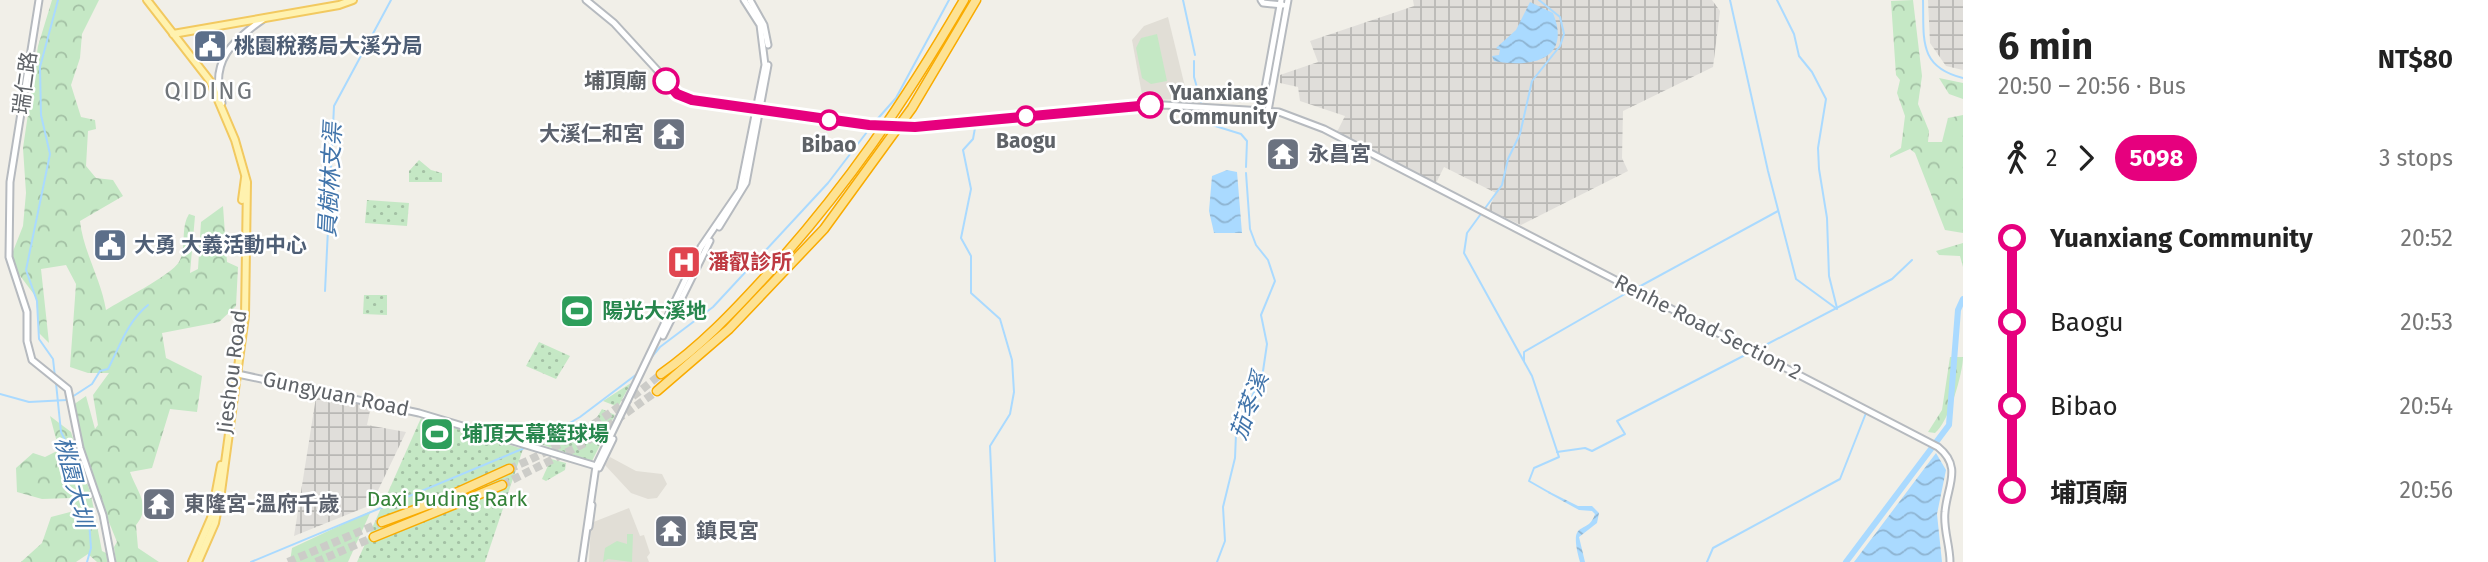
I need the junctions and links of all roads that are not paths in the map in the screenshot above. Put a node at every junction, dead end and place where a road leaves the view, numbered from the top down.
1 (39, 0) edge
2 (145, 0) edge
3 (353, 0) edge
4 (586, 0) edge
5 (744, 0) edge
6 (750, 0) edge
7 (964, 0) edge
8 (975, 0) edge
9 (981, 0) edge
10 (1261, 0) edge
11 (1284, 3) edge
12 (265, 18) junction
13 (173, 34) junction
14 (955, 40) junction
15 (1265, 88) junction
16 (1270, 94) junction
17 (1245, 109) junction
18 (224, 110) junction
19 (758, 110) junction
20 (1264, 110) junction
21 (1279, 112) junction
22 (679, 367) junction
23 (235, 373) junction
24 (661, 374) tunnel mouth
25 (657, 391) tunnel mouth
26 (598, 467) junction
27 (509, 469) tunnel mouth
28 (502, 485) tunnel mouth
29 (382, 522) tunnel mouth
30 (374, 537) tunnel mouth
31 (112, 562) edge
32 (192, 562) edge
33 (198, 562) edge
34 (583, 562) edge
35 (1950, 562) edge

1 - 31 main road, 瑞仁路
2 - 13 main road, Jieshou Road
3 - 12 main road
4 - 19 main road, Renhe Road Section 2
5 - 19 main road
6 - 19 main road
7 - 22 highway
8 - 14 highway
9 - 14 highway
10 - 11 main road
11 - 15 main road
11 - 16 main road
12 - 13 main road
12 - 18 main road
13 - 18 main road, Jieshou Road
14 - 22 highway
15 - 17 main road
15 - 20 main road
16 - 20 main road
16 - 21 main road
17 - 19 main road, Renhe Road Section 2, bridge
17 - 20 main road, Renhe Road Section 2
18 - 23 main road, Jieshou Road
19 - 26 main road
20 - 21 main road, Renhe Road Section 2
21 - 35 main road, Renhe Road Section 2
22 - 24 highway
22 - 25 highway
23 - 26 main road, Gungyuan Road
23 - 32 main road, Jieshou Road
23 - 33 main road, Jieshou Road
26 - 34 main road
27 - 29 highway
28 - 30 highway

